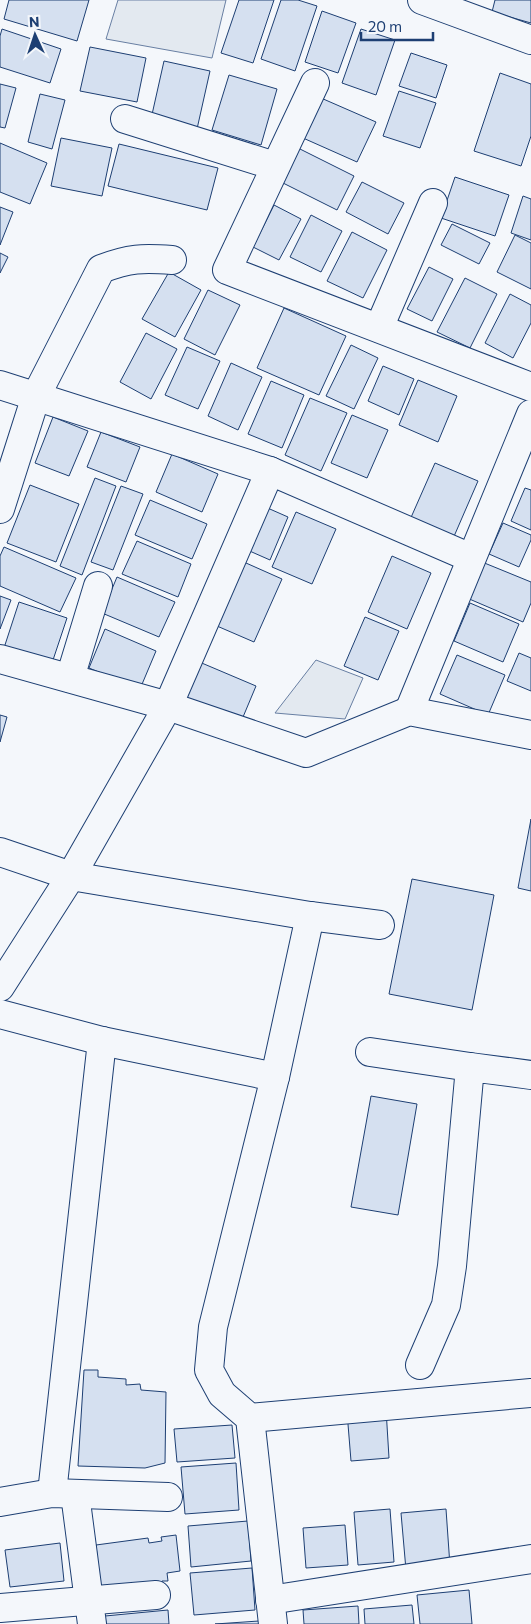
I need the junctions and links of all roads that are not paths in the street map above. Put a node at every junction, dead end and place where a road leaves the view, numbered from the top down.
1 (422, 0) edge
2 (487, 11) edge
3 (531, 40) edge
4 (315, 82) dead end
5 (125, 119) dead end
6 (275, 166) junction
7 (433, 202) dead end
8 (172, 260) dead end
9 (378, 328) junction
10 (0, 385) edge
11 (531, 387) edge
12 (36, 396) junction
13 (531, 414) edge
14 (270, 471) junction
15 (0, 509) edge
16 (471, 558) junction
17 (98, 586) dead end
18 (0, 659) edge
19 (70, 678) junction
20 (168, 706) junction
21 (409, 712) junction
22 (531, 735) edge
23 (0, 852) edge
24 (71, 876) junction
25 (310, 916) junction
26 (380, 925) dead end
27 (0, 987) edge
28 (0, 1014) edge
29 (102, 1041) junction
30 (370, 1052) dead end
31 (470, 1068) junction
32 (531, 1075) edge
33 (275, 1077) junction
34 (420, 1365) dead end
35 (531, 1392) edge
36 (250, 1418) junction
37 (64, 1494) junction
38 (168, 1498) dead end
39 (0, 1502) edge
40 (531, 1559) edge
41 (156, 1595) dead end
42 (0, 1608) edge
43 (90, 1612) edge
44 (272, 1612) edge

1 - 2 street
2 - 3 street
4 - 6 street
5 - 6 street
6 - 9 street
7 - 9 street
8 - 12 street
9 - 11 street
10 - 12 street
12 - 14 street
12 - 15 street
13 - 16 street
14 - 16 street
14 - 20 street
16 - 21 street
17 - 19 street
18 - 19 street
19 - 20 street
20 - 21 street
20 - 24 street
21 - 22 street
23 - 24 street
24 - 25 street
24 - 27 street
25 - 26 street
25 - 33 street
28 - 29 street
29 - 33 street
29 - 37 street
30 - 31 street
31 - 32 street
31 - 34 street
33 - 36 street
35 - 36 street
36 - 44 street
37 - 38 street
37 - 39 street
37 - 43 street
40 - 44 street
41 - 43 street
42 - 43 street

